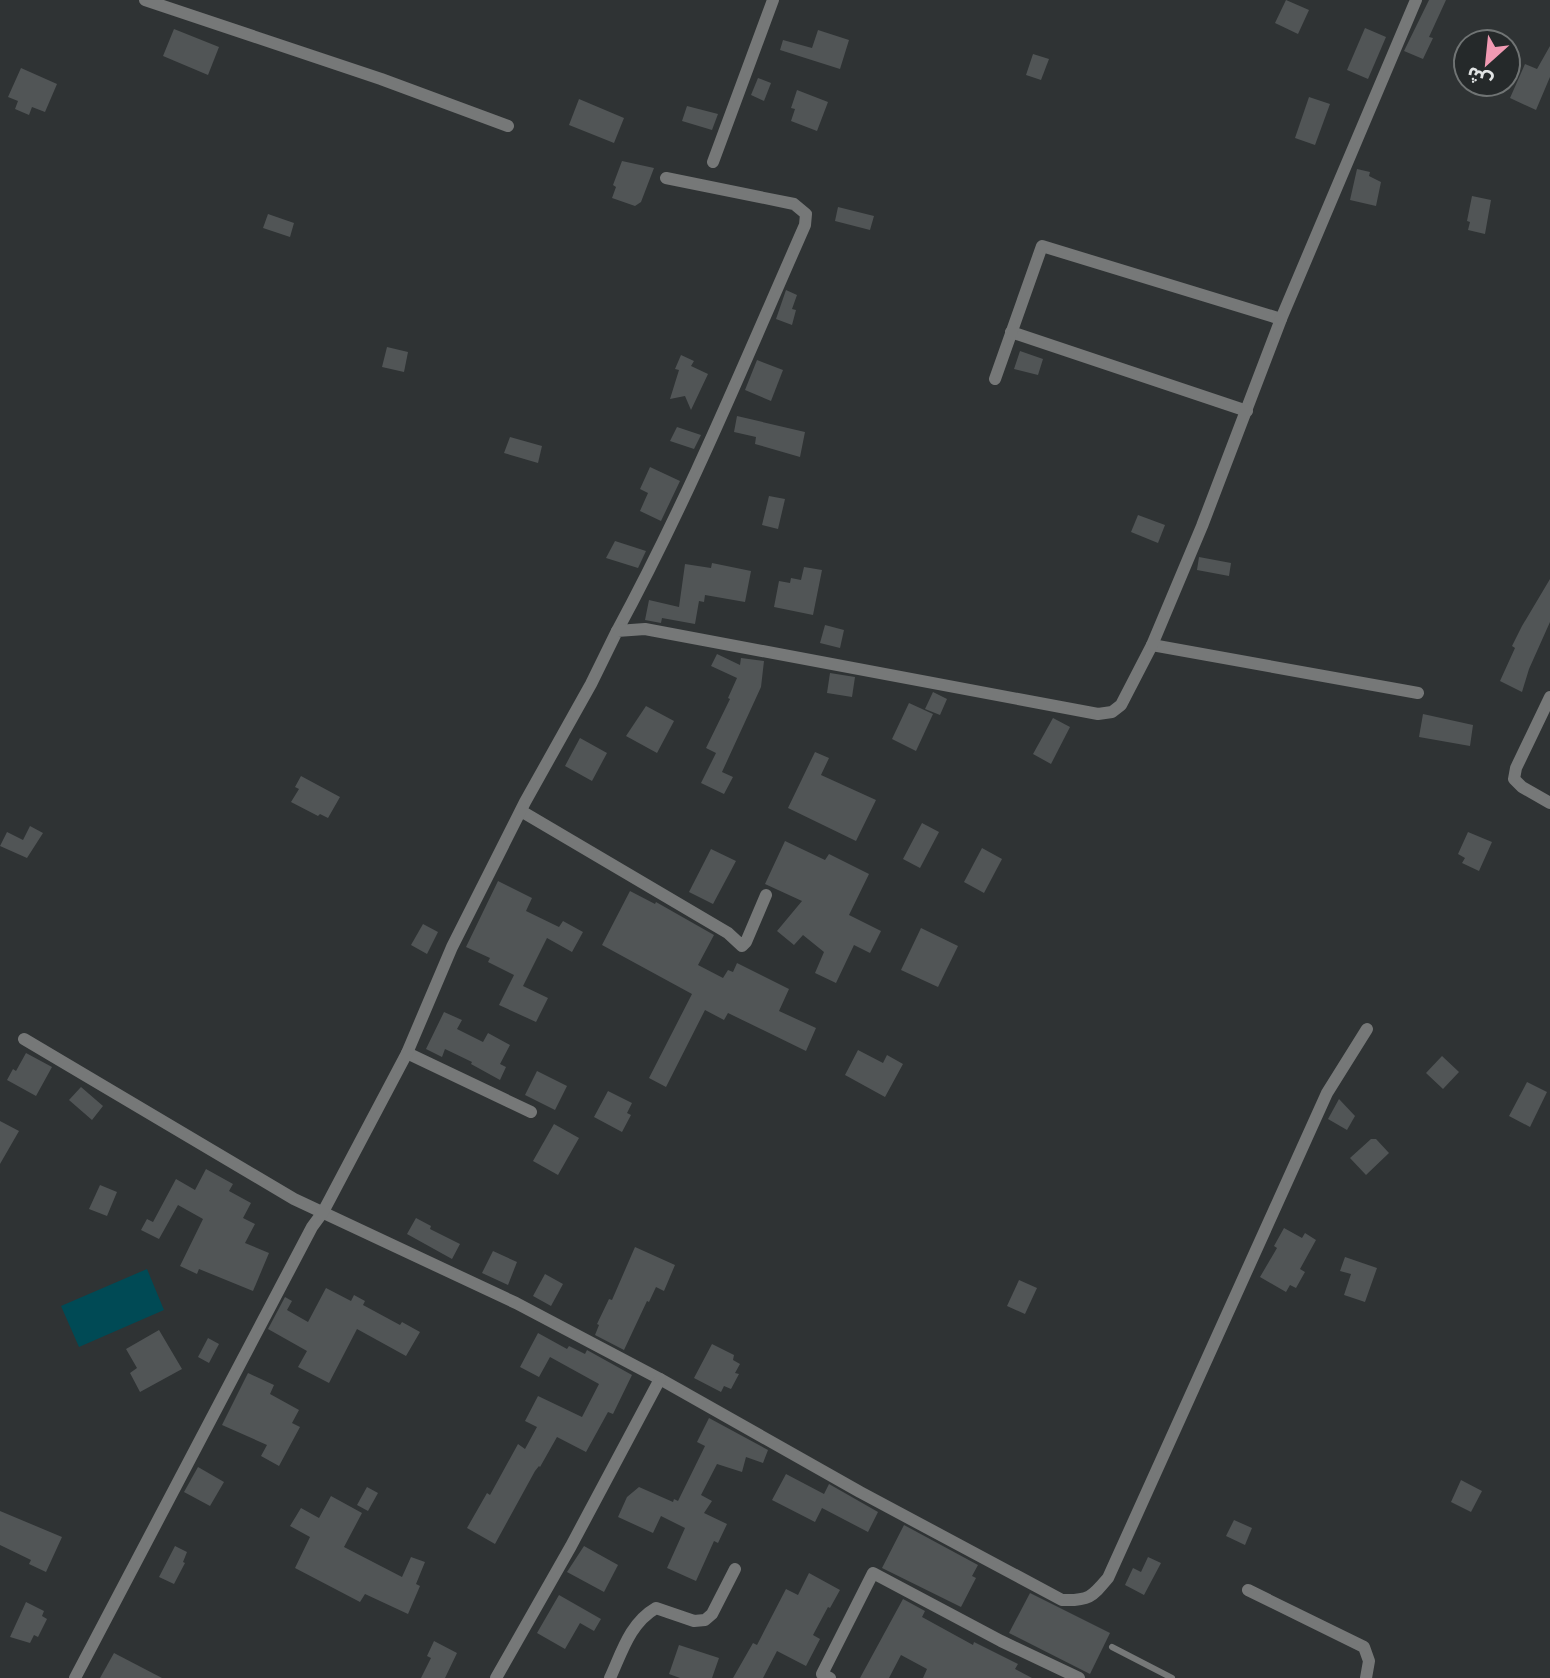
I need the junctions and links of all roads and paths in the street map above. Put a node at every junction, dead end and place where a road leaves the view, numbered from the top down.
1 (145, 0) edge
2 (774, 0) edge
3 (1416, 0) edge
4 (508, 126) dead end
5 (713, 162) dead end
6 (666, 178) dead end
7 (1281, 319) junction
8 (1011, 332) junction
9 (995, 379) dead end
10 (1247, 411) junction
11 (617, 631) junction
12 (1152, 645) junction
13 (1418, 693) dead end
14 (1550, 697) edge
15 (1550, 803) edge
16 (521, 811) junction
17 (766, 895) dead end
18 (1367, 1029) dead end
19 (23, 1039) dead end
20 (407, 1053) junction
21 (531, 1112) dead end
22 (317, 1210) junction
23 (660, 1379) junction
24 (735, 1569) dead end
25 (1248, 1590) dead end
26 (1112, 1647) dead end
27 (75, 1678) edge
28 (496, 1678) edge
29 (610, 1678) edge
30 (830, 1678) edge
31 (1079, 1678) edge
32 (1172, 1678) edge
33 (1366, 1678) edge

1 - 4 street
2 - 5 street
3 - 7 street
6 - 11 street
7 - 8 street
7 - 10 street
8 - 9 street
8 - 10 street
10 - 12 street
11 - 12 street
11 - 16 street
12 - 13 street
14 - 15 street
16 - 17 street
16 - 20 street
18 - 23 street
19 - 22 street
20 - 21 street
20 - 22 street
22 - 23 street
22 - 27 street
23 - 28 street
24 - 29 street
25 - 33 street
26 - 32 lane
30 - 31 street

